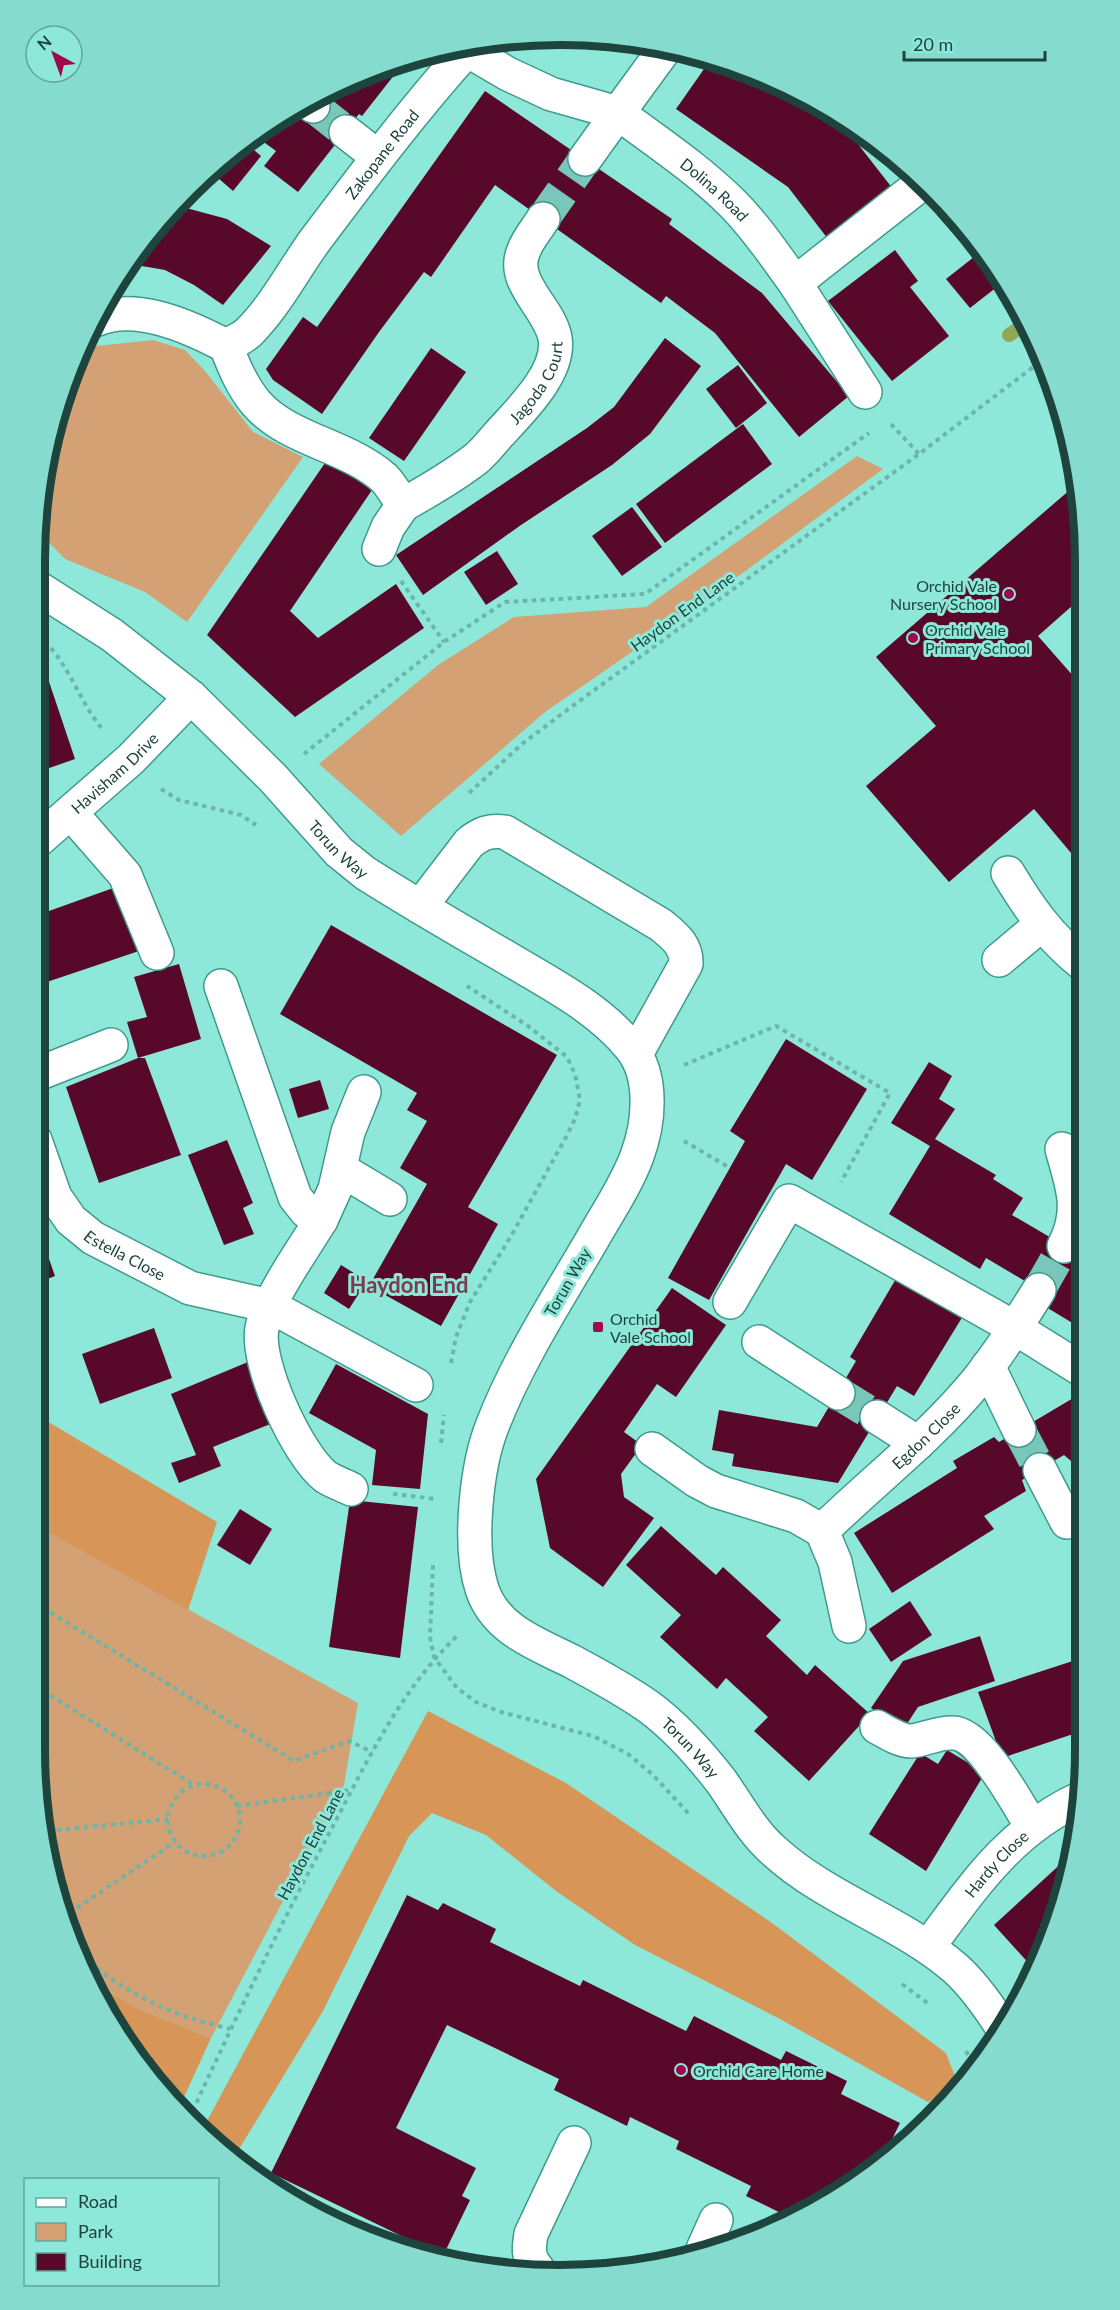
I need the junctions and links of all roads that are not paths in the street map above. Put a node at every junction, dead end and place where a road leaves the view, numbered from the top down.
1 (473, 53) edge
2 (660, 55) edge
3 (457, 56) edge
4 (618, 113) junction
5 (346, 132) tunnel mouth
6 (378, 157) junction
7 (585, 159) tunnel mouth
8 (916, 188) edge
9 (543, 219) tunnel mouth
10 (795, 283) junction
11 (107, 316) edge
12 (226, 346) junction
13 (865, 392) dead end
14 (403, 505) junction
15 (379, 549) road end
16 (45, 593) edge
17 (191, 697) junction
18 (71, 813) junction
19 (45, 834) edge
20 (1008, 873) dead end
21 (420, 908) junction
22 (1042, 924) junction
23 (158, 953) dead end
24 (1075, 956) edge
25 (999, 960) dead end
26 (221, 986) dead end
27 (111, 1045) dead end
28 (640, 1068) junction
29 (45, 1072) edge
30 (364, 1092) dead end
31 (1062, 1149) dead end
32 (340, 1169) junction
33 (45, 1173) edge
34 (1075, 1194) edge
35 (390, 1199) dead end
36 (1075, 1217) edge
37 (321, 1220) junction
38 (1064, 1246) tunnel mouth
39 (1039, 1290) tunnel mouth
40 (730, 1302) dead end
41 (270, 1306) junction
42 (1015, 1328) junction
43 (759, 1342) dead end
44 (1075, 1365) edge
45 (988, 1366) junction
46 (416, 1385) dead end
47 (838, 1393) tunnel mouth
48 (877, 1418) tunnel mouth
49 (1019, 1430) tunnel mouth
50 (918, 1443) junction
51 (652, 1449) dead end
52 (1040, 1470) tunnel mouth
53 (351, 1489) dead end
54 (1067, 1522) dead end
55 (822, 1532) junction
56 (849, 1626) dead end
57 (876, 1727) dead end
58 (1072, 1803) edge
59 (1032, 1827) junction
60 (928, 1947) junction
61 (998, 2021) edge
62 (574, 2143) dead end
63 (534, 2264) edge

1 - 4 street, Zakopane Road
2 - 4 street
3 - 6 street, Zakopane Road
4 - 7 street
4 - 10 street, Dolina Road
5 - 6 street
6 - 12 street, Zakopane Road
8 - 10 street
9 - 14 street, Jagoda Court
10 - 13 street, Dolina Road
11 - 12 street
12 - 14 street
14 - 15 street, Jagoda Court
16 - 17 street, Torun Way
17 - 18 street, Havisham Drive
17 - 21 street, Torun Way
18 - 19 street, Havisham Drive
18 - 23 street
20 - 22 street
21 - 28 street, Torun Way
21 - 28 street
22 - 24 street
22 - 25 street
26 - 37 street
27 - 29 street
28 - 60 street, Torun Way
30 - 32 street
31 - 34 street
32 - 35 street
32 - 37 street
33 - 41 street, Estella Close
36 - 38 street
37 - 41 street
39 - 42 street, Egdon Close
40 - 42 street
41 - 46 street, Estella Close
41 - 53 street
42 - 44 street
42 - 45 street, Egdon Close
43 - 47 street
45 - 49 street
45 - 50 street, Egdon Close
48 - 50 street
50 - 55 street, Egdon Close
51 - 55 street
52 - 54 street
55 - 56 street
57 - 59 street
58 - 59 street, Hardy Close
59 - 60 street, Hardy Close
60 - 61 street, Torun Way
62 - 63 street

